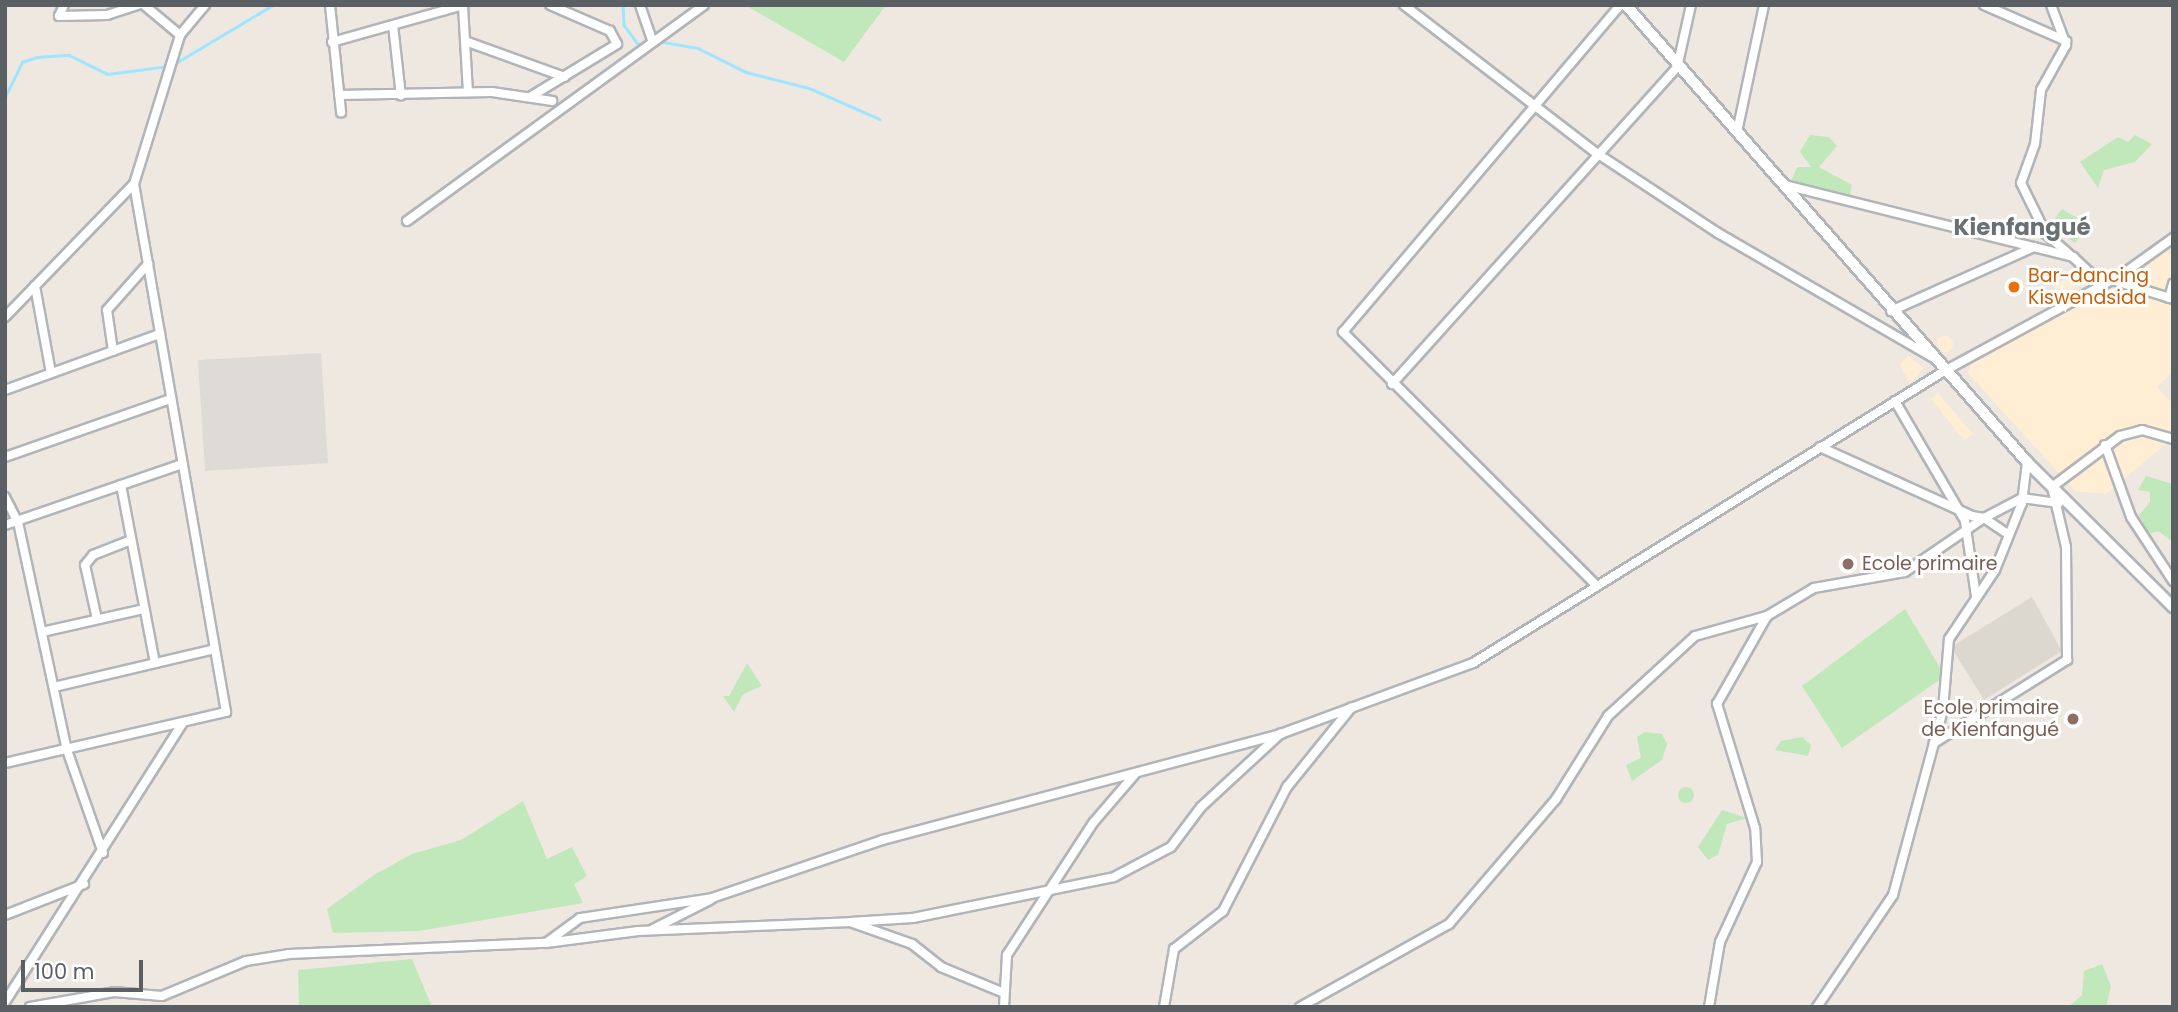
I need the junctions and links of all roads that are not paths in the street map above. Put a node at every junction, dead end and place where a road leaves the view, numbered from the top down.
1 (64, 5) edge
2 (141, 5) edge
3 (205, 5) edge
4 (330, 5) edge
5 (464, 5) edge
6 (550, 5) edge
7 (640, 5) edge
8 (704, 5) edge
9 (1404, 5) edge
10 (1620, 5) edge
11 (1626, 5) edge
12 (1691, 5) edge
13 (1764, 5) edge
14 (1984, 5) edge
15 (2051, 5) edge
16 (393, 25) junction
17 (180, 35) junction
18 (465, 41) junction
19 (2066, 41) junction
20 (332, 42) junction
21 (653, 42) junction
22 (1677, 68) junction
23 (565, 76) junction
24 (468, 92) junction
25 (339, 95) junction
26 (401, 96) junction
27 (530, 97) junction
28 (552, 102) dead end
29 (1536, 108) junction
30 (341, 112) dead end
31 (1736, 136) junction
32 (1595, 152) junction
33 (1773, 180) junction
34 (134, 184) junction
35 (407, 221) dead end
36 (2173, 238) edge
37 (2034, 247) junction
38 (2073, 257) junction
39 (148, 264) junction
40 (2112, 280) junction
41 (2173, 284) edge
42 (2103, 285) junction
43 (35, 286) junction
44 (2171, 298) edge
45 (1891, 311) junction
46 (5, 317) edge
47 (160, 334) junction
48 (113, 351) junction
49 (1935, 358) junction
50 (1946, 370) junction
51 (51, 373) junction
52 (1392, 384) junction
53 (5, 390) edge
54 (171, 399) junction
55 (1895, 401) junction
56 (2173, 439) edge
57 (2105, 445) junction
58 (1820, 447) junction
59 (5, 457) edge
60 (2027, 461) junction
61 (182, 464) junction
62 (121, 485) junction
63 (2052, 488) junction
64 (5, 497) edge
65 (2022, 498) junction
66 (2059, 502) junction
67 (2071, 508) junction
68 (1958, 510) junction
69 (1984, 518) junction
70 (18, 522) junction
71 (5, 525) edge
72 (1968, 533) junction
73 (2008, 534) junction
74 (131, 540) junction
75 (2173, 581) edge
76 (1596, 585) junction
77 (1976, 596) junction
78 (2173, 607) edge
79 (144, 608) junction
80 (1768, 616) junction
81 (97, 619) junction
82 (42, 632) junction
83 (215, 649) junction
84 (155, 663) junction
85 (54, 687) junction
86 (1352, 706) junction
87 (182, 724) junction
88 (1280, 734) junction
89 (1933, 743) junction
90 (67, 750) junction
91 (5, 764) edge
92 (1136, 773) junction
93 (103, 853) junction
94 (85, 884) junction
95 (1055, 888) junction
96 (712, 898) junction
97 (5, 915) edge
98 (850, 922) junction
99 (649, 931) junction
100 (546, 943) junction
101 (1004, 993) junction
102 (5, 1002) edge
103 (30, 1007) edge
104 (1004, 1007) edge
105 (1164, 1007) edge
106 (1300, 1007) edge
107 (1709, 1007) edge
108 (1817, 1007) edge

1 - 2 street
2 - 17 street
3 - 17 street
4 - 20 street
5 - 16 street
5 - 18 street
6 - 23 street
7 - 21 street
8 - 21 street
9 - 29 street
10 - 29 street
11 - 22 main road
12 - 22 street
13 - 31 street
14 - 19 street
15 - 19 street
16 - 20 street
16 - 26 street
17 - 34 street
18 - 23 street
18 - 24 street
19 - 38 street
20 - 25 street
21 - 35 street
22 - 31 main road
22 - 32 street
23 - 27 street
24 - 26 street
24 - 27 street
25 - 26 street
25 - 30 street
27 - 28 street
29 - 32 street
29 - 52 street
31 - 33 main road
32 - 49 street
32 - 52 street
33 - 37 street
33 - 45 main road
34 - 39 street
34 - 43 street
36 - 40 street
37 - 38 street
37 - 45 street
38 - 42 street
39 - 47 street
39 - 48 street
40 - 42 street
40 - 44 street
41 - 44 street
42 - 50 street
43 - 46 street
43 - 51 street
45 - 49 main road
47 - 48 street
47 - 54 street
48 - 51 street
49 - 50 main road
50 - 55 street
50 - 60 main road
51 - 53 street
52 - 76 street
54 - 59 street
54 - 61 street
55 - 58 street
55 - 68 street
56 - 57 street
57 - 63 street
57 - 75 street
58 - 68 street
58 - 76 street
60 - 63 main road
60 - 65 street
61 - 62 street
61 - 83 street
62 - 70 street
62 - 74 street
63 - 66 street
63 - 67 main road
64 - 70 street
65 - 66 street
65 - 69 street
65 - 73 street
66 - 67 street
66 - 89 street
67 - 78 main road
68 - 69 street
68 - 72 street
69 - 72 street
69 - 73 street
70 - 71 street
70 - 82 street
72 - 77 street
72 - 80 street
73 - 77 street
74 - 79 street
74 - 81 street
76 - 86 street
77 - 89 street
79 - 81 street
79 - 84 street
80 - 106 street
80 - 107 street
81 - 82 street
82 - 85 street
83 - 84 street
83 - 87 street
84 - 85 street
85 - 90 street
86 - 88 street
86 - 105 street
87 - 90 street
87 - 93 street
88 - 92 street
88 - 95 street
89 - 108 street
90 - 91 street
90 - 93 street
92 - 95 street
92 - 96 street
93 - 94 street
94 - 97 street
94 - 102 street
95 - 98 street
95 - 101 street
96 - 99 street
96 - 100 street
98 - 99 street
98 - 101 street
99 - 100 street
100 - 103 street
101 - 104 street

